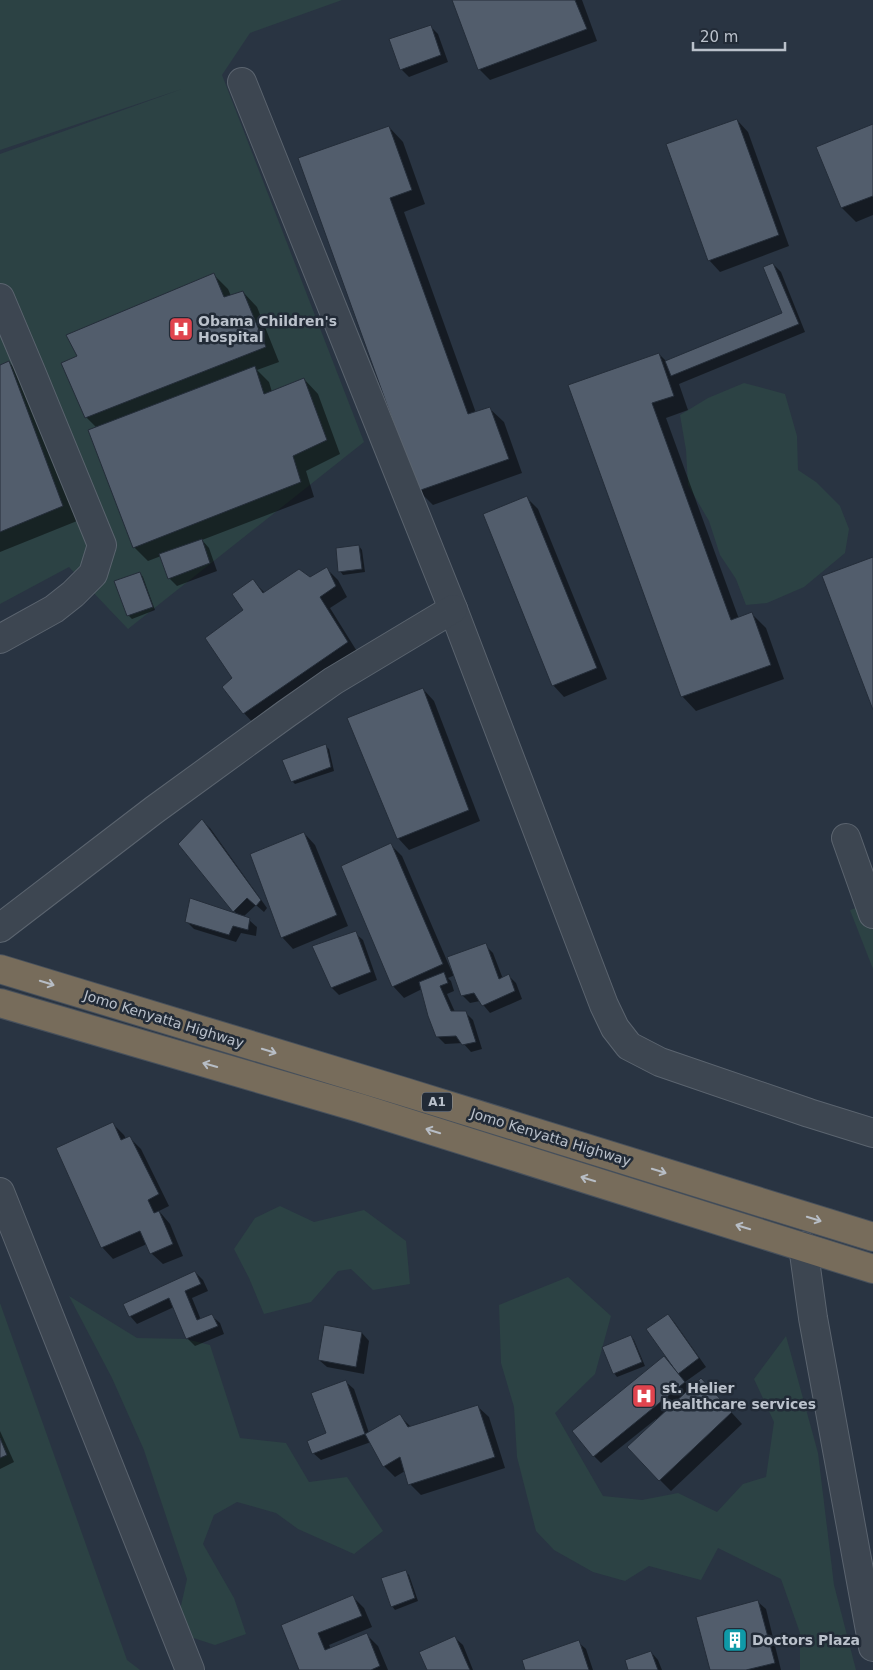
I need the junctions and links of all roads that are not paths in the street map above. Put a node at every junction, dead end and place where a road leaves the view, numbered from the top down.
1 (242, 82) dead end
2 (0, 298) edge
3 (453, 609) junction
4 (0, 640) edge
5 (846, 838) dead end
6 (873, 914) edge
7 (0, 928) edge
8 (0, 969) edge
9 (0, 1003) edge
10 (873, 1133) edge
11 (0, 1192) edge
12 (873, 1237) edge
13 (803, 1246) junction
14 (873, 1268) edge
15 (873, 1647) edge
16 (190, 1670) edge

1 - 3 street
2 - 4 street
3 - 7 street
3 - 10 street
5 - 6 street
8 -> 12 highway, Jomo Kenyatta Highway / A1
13 -> 9 highway, Jomo Kenyatta Highway / A1
11 - 16 street
13 - 14 highway, Jomo Kenyatta Highway / A1
13 - 15 street

